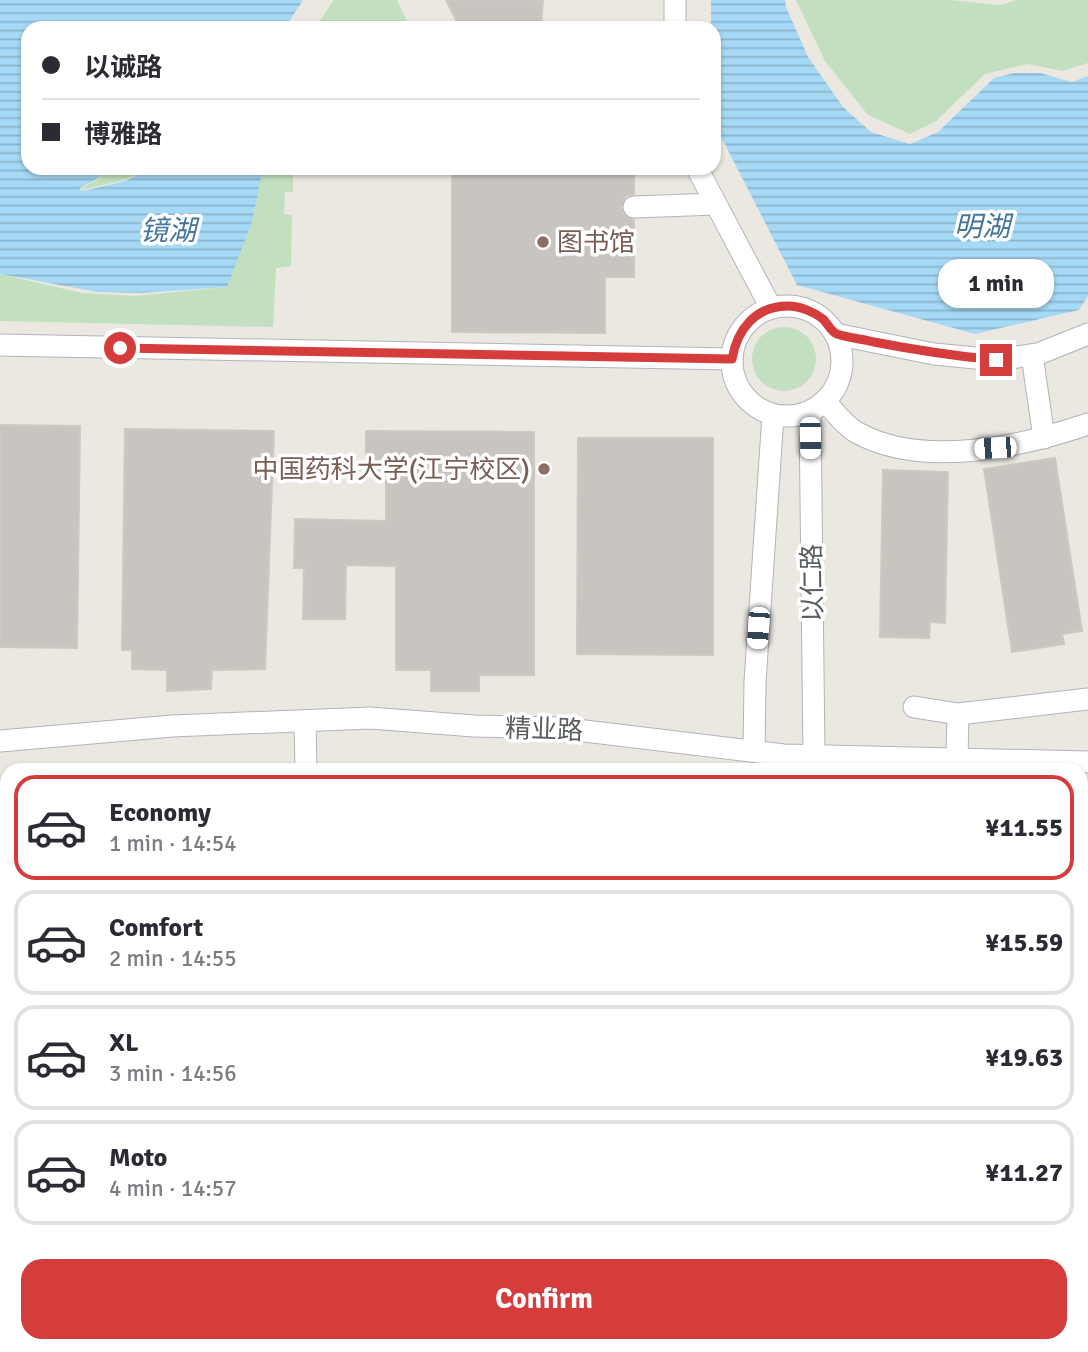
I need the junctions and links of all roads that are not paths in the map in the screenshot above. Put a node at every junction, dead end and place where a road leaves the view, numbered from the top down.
1 (675, 0) edge
2 (675, 21) edge
3 (702, 175) edge
4 (716, 204) junction
5 (634, 207) dead end
6 (771, 308) junction
7 (835, 334) junction
8 (1088, 334) edge
9 (0, 345) edge
10 (1032, 355) junction
11 (732, 359) junction
12 (818, 407) junction
13 (772, 415) junction
14 (1088, 424) edge
15 (1044, 438) junction
16 (1088, 699) edge
17 (914, 707) dead end
18 (958, 714) junction
19 (305, 721) junction
20 (0, 741) edge
21 (754, 751) junction
22 (814, 754) junction
23 (957, 758) junction
24 (783, 762) edge
25 (1088, 762) edge
26 (306, 763) edge

1 - 2 street
3 - 4 street
4 - 5 street
4 - 6 street
6 - 7 street
6 - 11 street
7 - 10 street
7 - 12 street
8 - 10 street
9 - 11 street
10 - 15 street
11 - 13 street
12 - 13 street
12 - 15 street
12 - 22 street, 以仁路
13 - 21 street, 以仁路
14 - 15 street
16 - 18 street
17 - 18 street
18 - 23 street
19 - 20 street, 精业路
19 - 21 street, 精业路
19 - 26 street
21 - 24 street, 精业路
22 - 23 street, 精业路
22 - 24 street, 精业路
23 - 25 street, 精业路

